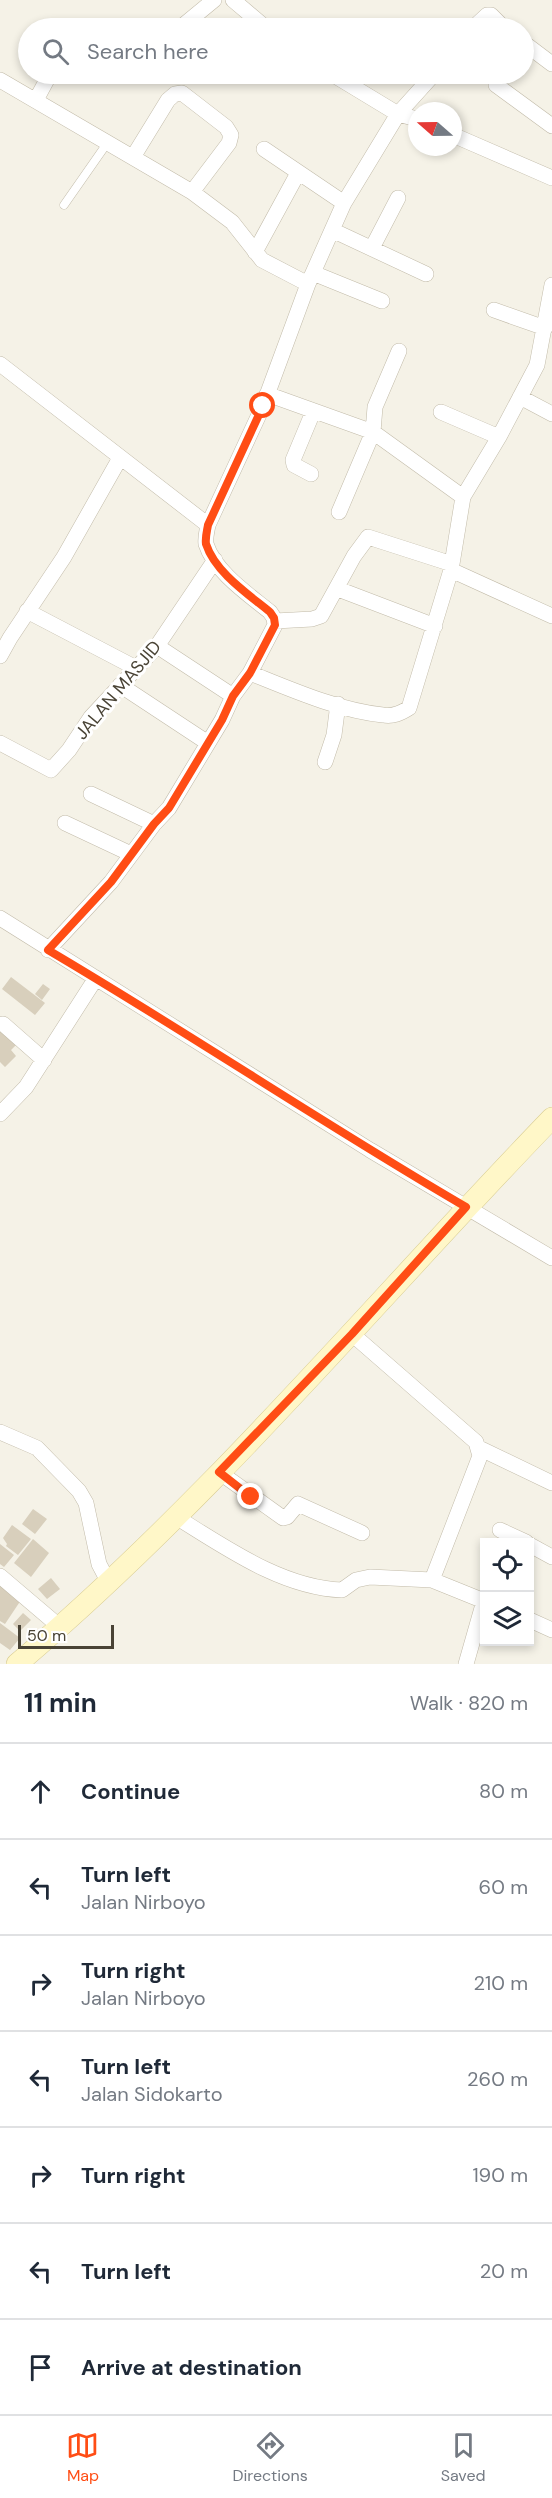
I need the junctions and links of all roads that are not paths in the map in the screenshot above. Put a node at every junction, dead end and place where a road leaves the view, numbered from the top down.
1 (214, 0) edge
2 (233, 0) edge
3 (192, 18) edge
4 (254, 18) edge
5 (534, 50) edge
6 (552, 64) edge
7 (0, 80) edge
8 (45, 84) edge
9 (348, 84) edge
10 (425, 84) edge
11 (496, 85) dead end
12 (36, 100) junction
13 (398, 114) junction
14 (408, 117) edge
15 (552, 126) edge
16 (462, 139) edge
17 (108, 142) junction
18 (264, 149) dead end
19 (133, 157) junction
20 (298, 173) junction
21 (552, 178) edge
22 (192, 192) junction
23 (398, 198) dead end
24 (344, 202) junction
25 (64, 205) dead end
26 (332, 230) junction
27 (372, 248) junction
28 (255, 252) junction
29 (426, 274) dead end
30 (310, 279) junction
31 (552, 285) edge
32 (382, 301) dead end
33 (494, 310) dead end
34 (548, 322) edge
35 (399, 351) dead end
36 (0, 364) edge
37 (267, 394) junction
38 (520, 397) junction
39 (313, 412) junction
40 (441, 412) dead end
41 (552, 414) edge
42 (373, 432) junction
43 (499, 437) junction
44 (120, 458) junction
45 (311, 474) dead end
46 (463, 497) junction
47 (339, 512) dead end
48 (208, 525) junction
49 (215, 560) junction
50 (452, 567) junction
51 (338, 589) junction
52 (27, 611) junction
53 (552, 616) edge
54 (275, 621) junction
55 (435, 626) junction
56 (157, 646) junction
57 (0, 656) edge
58 (136, 668) junction
59 (250, 673) junction
60 (120, 685) junction
61 (233, 696) junction
62 (338, 704) junction
63 (0, 743) edge
64 (208, 743) junction
65 (325, 762) dead end
66 (91, 794) dead end
67 (65, 824) dead end
68 (154, 824) junction
69 (131, 854) junction
70 (0, 918) edge
71 (48, 950) junction
72 (96, 978) junction
73 (3, 1024) dead end
74 (44, 1060) junction
75 (0, 1114) edge
76 (552, 1118) edge
77 (466, 1207) junction
78 (552, 1258) edge
79 (352, 1334) junction
80 (0, 1432) edge
81 (479, 1448) junction
82 (219, 1472) junction
83 (552, 1483) edge
84 (176, 1518) junction
85 (500, 1530) dead end
86 (362, 1533) dead end
87 (516, 1538) edge
88 (534, 1547) edge
89 (552, 1557) edge
90 (0, 1576) edge
91 (432, 1580) junction
92 (109, 1583) junction
93 (480, 1599) edge
94 (480, 1615) edge
95 (534, 1622) edge
96 (60, 1627) junction
97 (552, 1629) edge
98 (17, 1664) edge
99 (466, 1664) edge

1 - 3 street
2 - 4 street
5 - 6 street
7 - 12 street
8 - 12 street
9 - 13 street
10 - 13 street
11 - 15 street
12 - 17 street
13 - 14 street
13 - 24 street
16 - 21 street
17 - 19 street
17 - 25 lane
18 - 20 street
19 - 22 street
19 - 22 street
20 - 24 street
20 - 28 street
22 - 28 street
23 - 27 street
24 - 26 street
26 - 27 street
26 - 30 street
27 - 29 street
28 - 30 street
30 - 32 street
30 - 37 street
31 - 34 street
33 - 34 street
34 - 38 street
35 - 42 street
36 - 44 street
37 - 39 street
37 - 48 street
38 - 41 street
38 - 43 street
39 - 42 street
39 - 45 street
40 - 43 street
42 - 46 street
42 - 47 street
43 - 46 street
44 - 48 street
44 - 52 street
46 - 50 street
48 - 49 street
49 - 54 street
49 - 56 street, JALAN MASJID
50 - 51 street
50 - 53 street
50 - 55 street
51 - 54 street
51 - 55 street
52 - 57 street
52 - 58 street
54 - 59 street
55 - 62 street
56 - 58 street, JALAN MASJID
56 - 61 street
58 - 60 street, JALAN MASJID
59 - 61 street
59 - 62 street
60 - 63 street, JALAN MASJID
60 - 64 street
61 - 64 street
62 - 65 street
64 - 68 street
66 - 68 street
67 - 69 street
68 - 69 street
69 - 71 street
70 - 71 street
71 - 72 street
72 - 74 street
72 - 77 street
73 - 74 street
74 - 75 street
76 - 77 main road
77 - 78 street
77 - 79 main road
79 - 81 street
79 - 82 main road
80 - 92 street
81 - 83 street
81 - 91 street
82 - 84 main road
82 - 86 street
84 - 91 street
84 - 92 main road
85 - 87 street
88 - 89 street
90 - 96 street
91 - 93 street
92 - 96 main road
94 - 99 street
95 - 97 street
96 - 98 main road

